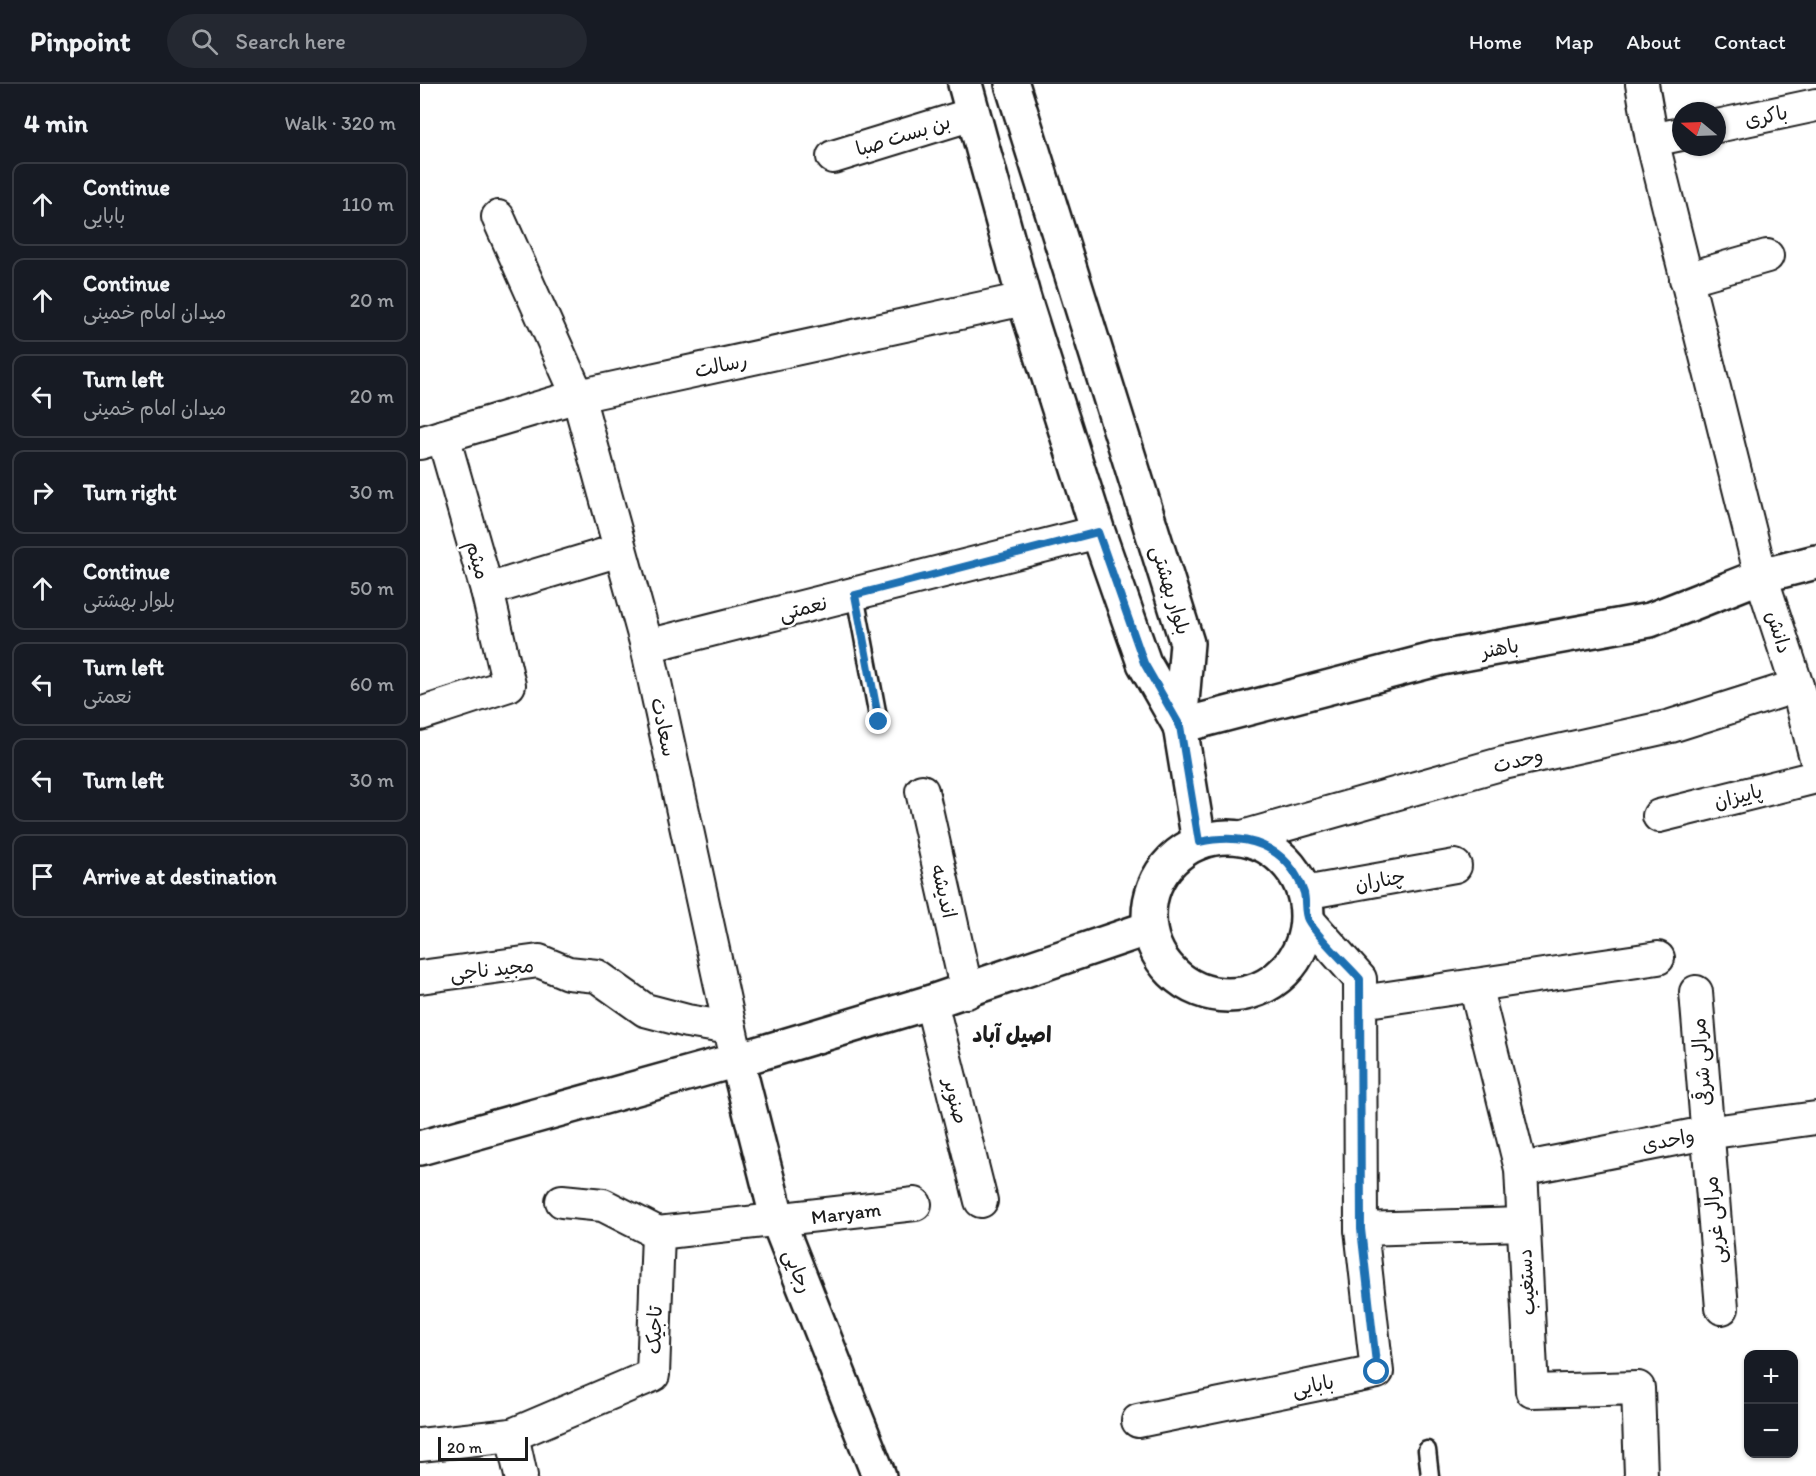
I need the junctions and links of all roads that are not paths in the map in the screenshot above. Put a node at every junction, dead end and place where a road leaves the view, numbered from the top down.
1 (1012, 84) edge
2 (1642, 84) edge
3 (969, 99) edge
4 (1816, 105) edge
5 (1726, 124) edge
6 (1666, 137) edge
7 (833, 157) dead end
8 (498, 217) dead end
9 (1767, 256) dead end
10 (1686, 279) junction
11 (1024, 299) junction
12 (578, 396) junction
13 (432, 439) edge
14 (1098, 532) junction
15 (620, 550) junction
16 (1816, 562) edge
17 (1761, 576) junction
18 (487, 590) junction
19 (855, 595) junction
20 (646, 646) junction
21 (1802, 674) edge
22 (420, 714) edge
23 (879, 722) dead end
24 (1180, 726) junction
25 (1816, 758) edge
26 (1816, 777) edge
27 (922, 791) dead end
28 (1659, 816) dead end
29 (1239, 838) junction
30 (1199, 842) junction
31 (1455, 866) dead end
32 (1306, 906) junction
33 (1149, 928) junction
34 (1658, 958) dead end
35 (420, 977) edge
36 (1475, 985) junction
37 (967, 992) junction
38 (1696, 992) dead end
39 (931, 1002) junction
40 (1361, 1002) junction
41 (730, 1028) junction
42 (737, 1060) junction
43 (1816, 1118) edge
44 (1706, 1133) junction
45 (420, 1148) edge
46 (1521, 1169) junction
47 (562, 1201) dead end
48 (981, 1201) dead end
49 (915, 1204) dead end
50 (778, 1221) junction
51 (1523, 1224) junction
52 (1361, 1229) junction
53 (658, 1233) junction
54 (1722, 1308) dead end
55 (1138, 1421) dead end
56 (512, 1435) junction
57 (420, 1445) edge
58 (1427, 1450) dead end
59 (521, 1476) edge
60 (879, 1476) edge
61 (1430, 1476) edge
62 (1641, 1476) edge

1 - 24 main road, بلوار بهشتی
2 - 6 street, دانش
3 - 7 street, بن بست صبا
3 - 11 main road
4 - 5 street, باکری
6 - 10 street, دانش
8 - 12 street, سعادت
9 - 10 street
10 - 17 street, دانش
11 - 12 street, رسالت
11 - 14 main road
12 - 13 street, رسالت
12 - 15 street, سعادت
13 - 18 street, میثم
14 - 19 street, نعمتی
14 - 24 main road
15 - 18 street
15 - 20 street, سعادت
16 - 17 main road, باهنر
17 - 21 street, دانش
17 - 24 main road, باهنر
18 - 22 street, میثم
19 - 20 street, نعمتی
19 - 23 lane
20 - 41 street, سعادت
21 - 25 street, دانش
21 - 29 street, وحدت
24 - 30 main road
26 - 28 street, پاییزان
27 - 37 street, اندیشه
29 - 30 main road
29 - 32 main road
30 - 33 main road
31 - 32 street, چناران
32 - 33 main road
32 - 40 street, بابایی
33 - 37 main road
34 - 36 street
35 - 41 street, مجید ناجی
36 - 40 street
36 - 46 street, دستغیب
37 - 39 main road
38 - 44 street, مرالی شرقی
39 - 42 main road
39 - 48 street, صنوبر
40 - 52 street, بابایی
41 - 42 street, سعادت
42 - 45 main road
42 - 50 main road, رجایی
43 - 44 street, واحدی
44 - 46 street, واحدی
44 - 54 street, مرالی غربی
46 - 51 street, دستغیب
47 - 53 street
49 - 50 street, Maryam
50 - 53 street
50 - 60 main road, رجایی
51 - 52 street
51 - 62 street, دستغیب
52 - 55 street, بابایی
53 - 56 street, تاجیک
56 - 57 street, تاجیک
56 - 59 street
58 - 61 lane

